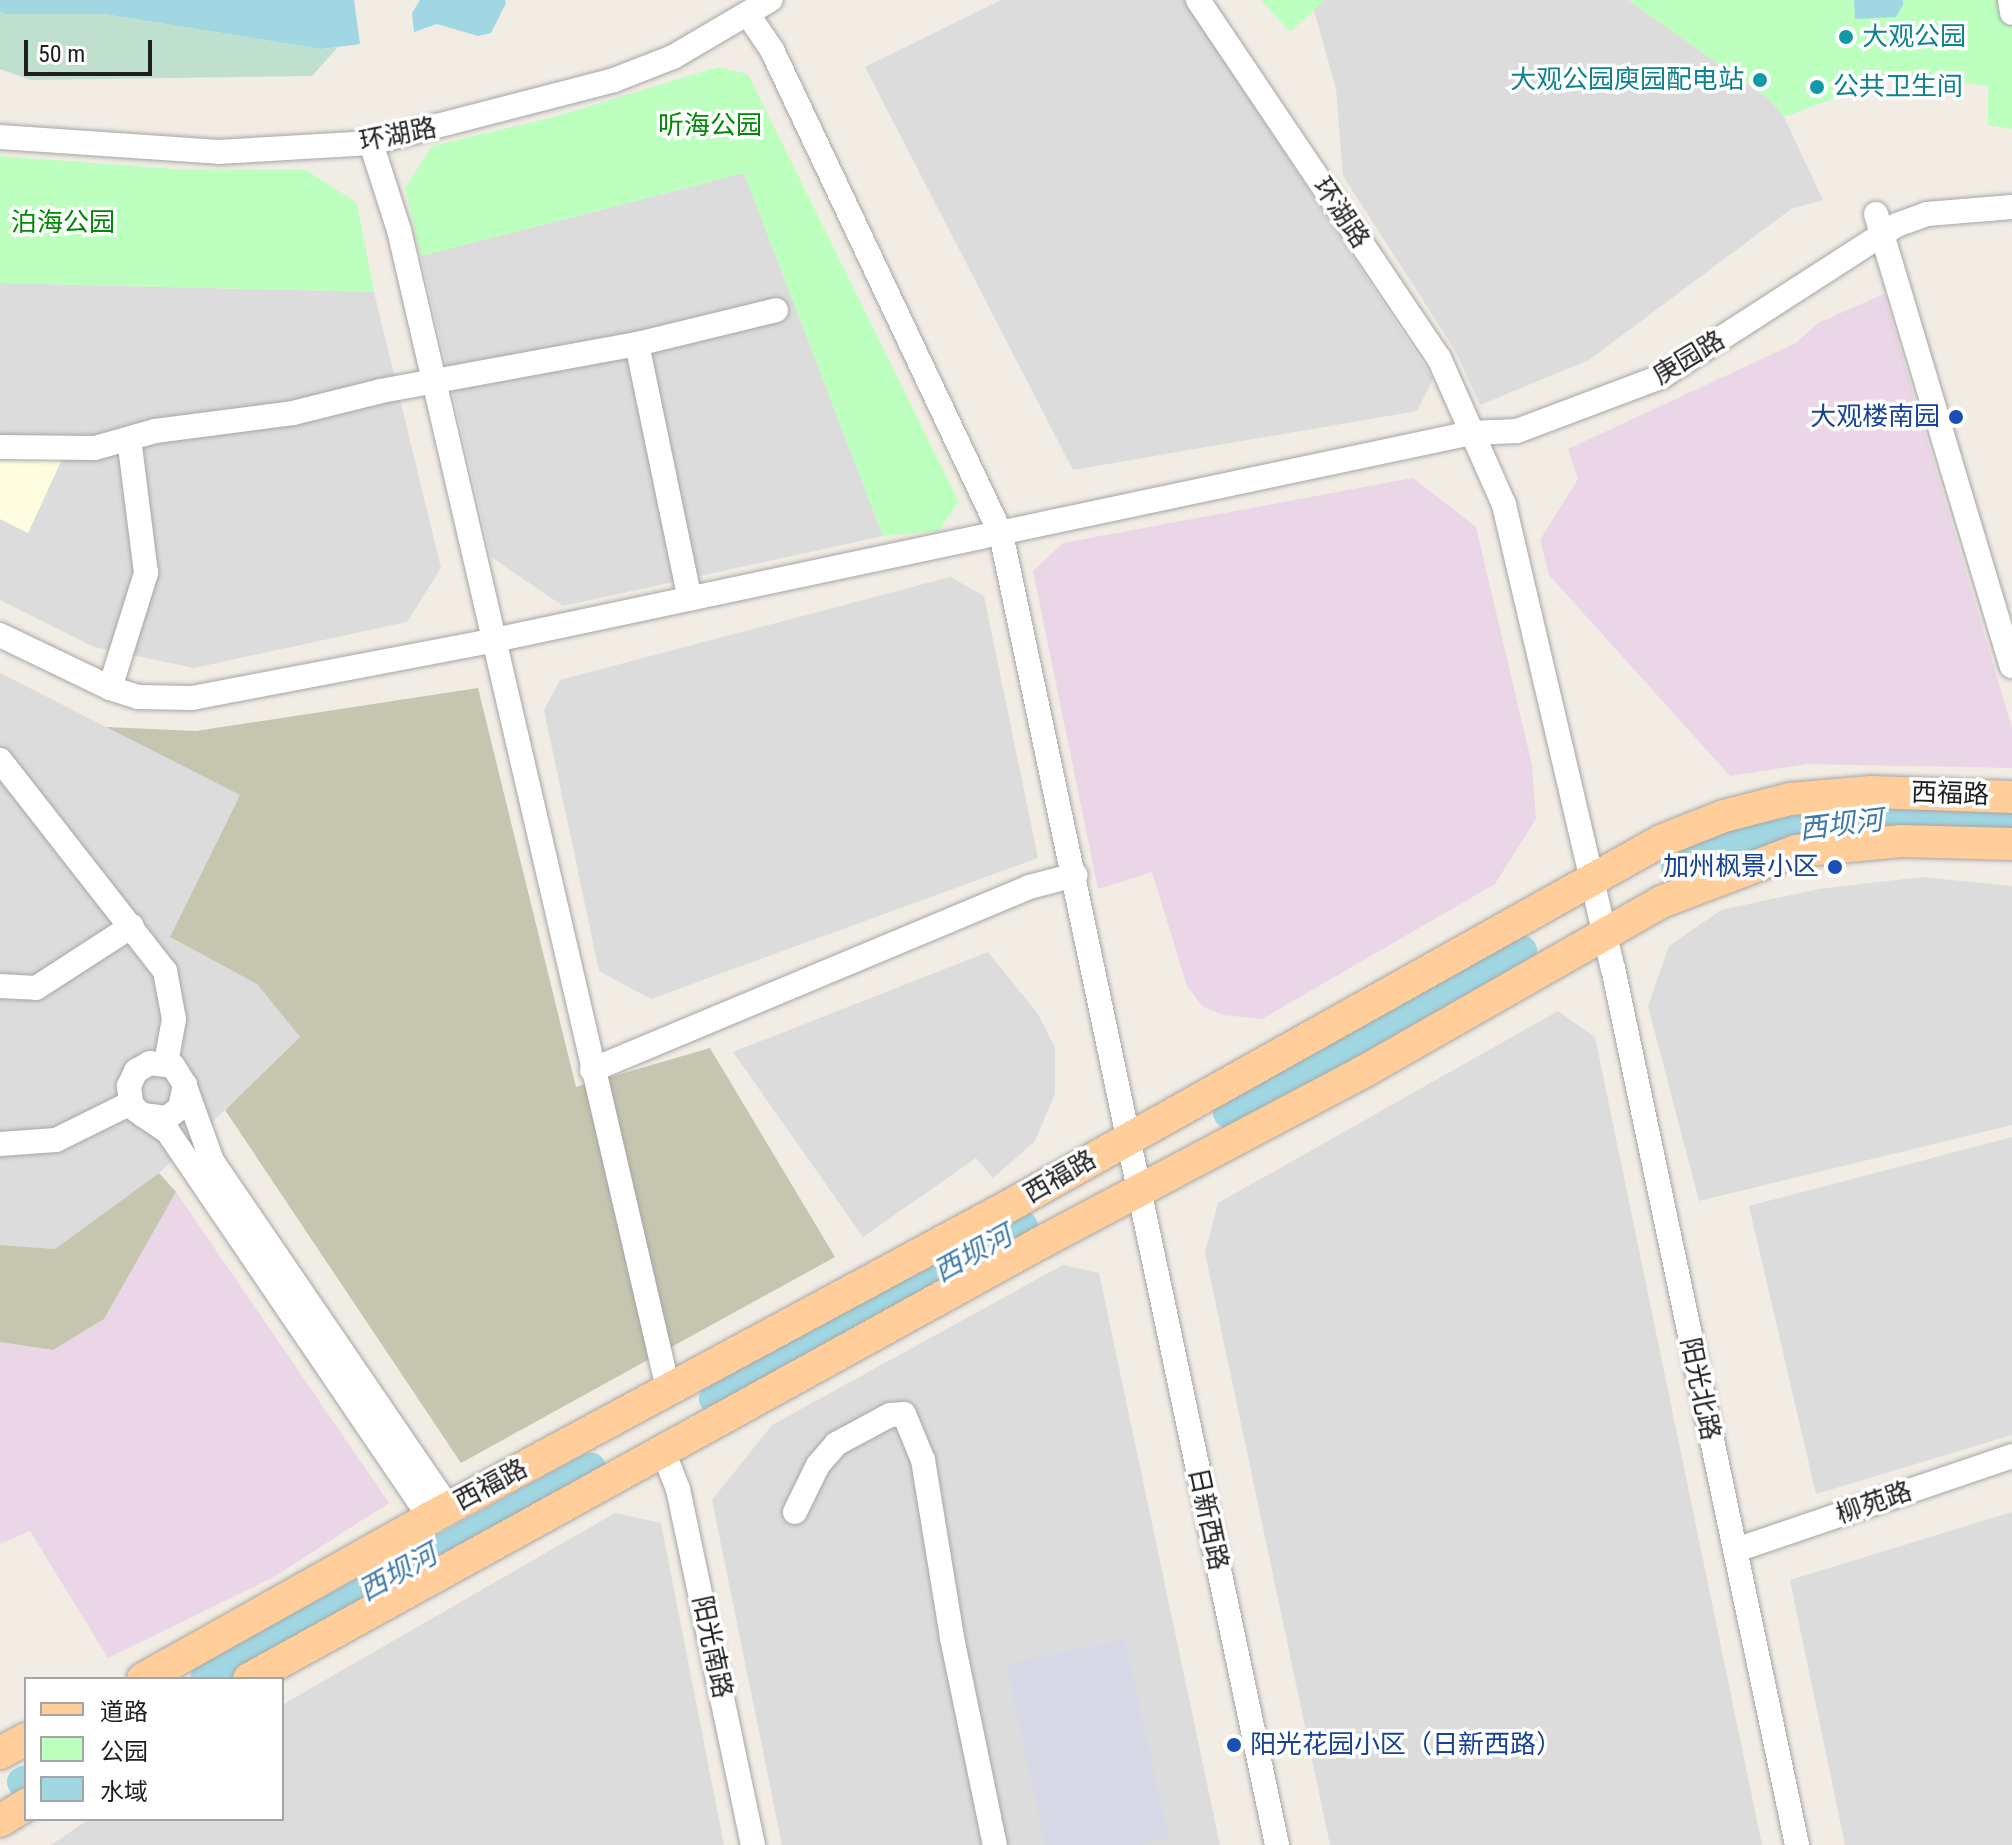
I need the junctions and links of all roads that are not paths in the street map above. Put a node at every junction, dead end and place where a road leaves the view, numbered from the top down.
1 (770, 0) edge
2 (1198, 0) edge
3 (2010, 0) edge
4 (2012, 13) edge
5 (749, 16) junction
6 (0, 137) edge
7 (371, 143) junction
8 (2012, 207) edge
9 (1880, 222) junction
10 (776, 310) dead end
11 (637, 344) junction
12 (432, 384) junction
13 (1471, 433) junction
14 (129, 439) junction
15 (0, 447) edge
16 (1001, 534) junction
17 (690, 599) junction
18 (0, 635) edge
19 (490, 641) junction
20 (2012, 666) edge
21 (110, 688) junction
22 (0, 760) edge
23 (2012, 797) edge
24 (2012, 844) edge
25 (1075, 875) junction
26 (1592, 879) junction
27 (132, 926) junction
28 (1603, 933) junction
29 (0, 986) edge
30 (166, 1063) junction
31 (592, 1070) junction
32 (185, 1085) junction
33 (137, 1109) junction
34 (1130, 1136) junction
35 (0, 1144) edge
36 (1143, 1191) junction
37 (668, 1389) junction
38 (663, 1451) junction
39 (2012, 1456) edge
40 (795, 1512) dead end
41 (440, 1513) junction
42 (1736, 1550) junction
43 (147, 1677) edge
44 (253, 1677) edge
45 (24, 1740) edge
46 (0, 1753) edge
47 (24, 1806) edge
48 (0, 1821) edge
49 (753, 1845) edge
50 (995, 1845) edge
51 (1277, 1845) edge
52 (1797, 1845) edge

1 - 5 street, 环湖路
2 - 13 street, 环湖路
3 - 4 street
5 - 7 street, 环湖路
5 - 16 street, 日新西路
6 - 7 street, 环湖路
7 - 12 street
8 - 9 street, 庚园路
9 - 13 street, 庚园路
9 - 20 street
10 - 11 street
11 - 12 street
11 - 17 street
12 - 14 street
12 - 19 street
13 - 16 street, 庚园路
13 - 26 street, 环湖路
14 - 15 street
14 - 21 street
16 - 17 street, 庚园路
16 - 25 street, 日新西路
17 - 19 street, 庚园路
18 - 21 street, 庚园路
19 - 21 street, 庚园路
19 - 31 street
22 - 27 street
23 - 26 main road, 西福路
24 - 28 main road, 西福路
25 - 31 street
25 - 34 street, 日新西路
26 - 28 street, 阳光北路
26 - 34 main road, 西福路
27 - 29 street
27 - 30 street
28 - 36 main road, 西福路
28 - 42 street, 阳光北路
30 - 32 street
30 - 33 street
31 - 37 street
32 - 33 street
32 - 41 street
33 - 35 street
33 - 41 street
34 - 36 street, 日新西路
34 - 37 main road, 西福路
36 - 38 main road, 西福路
36 - 51 street, 日新西路
37 - 41 main road, 西福路
38 - 44 main road, 西福路
38 - 49 street, 阳光南路
39 - 42 street, 柳苑路
40 - 50 street
41 - 43 main road, 西福路
42 - 52 street, 阳光北路
45 - 46 main road
47 - 48 main road

